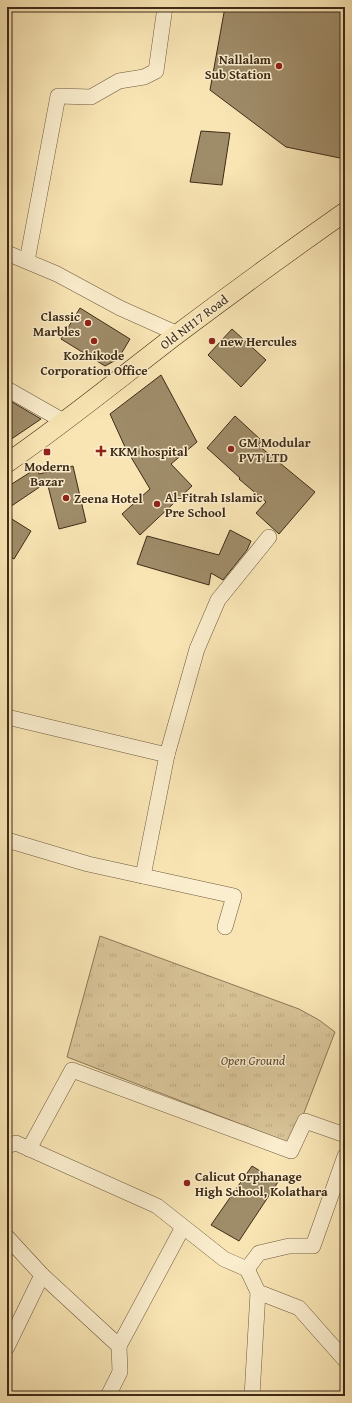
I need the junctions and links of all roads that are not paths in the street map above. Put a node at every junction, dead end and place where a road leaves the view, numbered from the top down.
1 (165, 7) edge
2 (345, 212) edge
3 (7, 253) edge
4 (27, 261) junction
5 (178, 334) junction
6 (7, 389) edge
7 (65, 422) junction
8 (7, 463) edge
9 (269, 537) dead end
10 (7, 717) edge
11 (167, 755) junction
12 (7, 840) edge
13 (143, 876) junction
14 (225, 927) dead end
15 (345, 1135) edge
16 (7, 1146) edge
17 (29, 1149) junction
18 (345, 1156) edge
19 (183, 1227) junction
20 (7, 1237) edge
21 (247, 1269) junction
22 (42, 1275) junction
23 (258, 1292) junction
24 (7, 1346) edge
25 (119, 1346) junction
26 (345, 1360) edge
27 (108, 1396) edge
28 (252, 1396) edge

1 - 4 street
2 - 5 main road, Old NH17 Road
3 - 4 street
4 - 5 street
5 - 7 main road, Old NH17 Road
6 - 7 street
7 - 8 main road, Old NH17 Road
9 - 11 street
10 - 11 street
11 - 13 street
12 - 13 street
13 - 14 street
15 - 17 street
16 - 17 street
17 - 19 street
18 - 21 street
19 - 21 street
19 - 25 street
20 - 22 street
21 - 23 street
22 - 24 street
22 - 25 street
23 - 26 street
23 - 28 street
25 - 27 street

